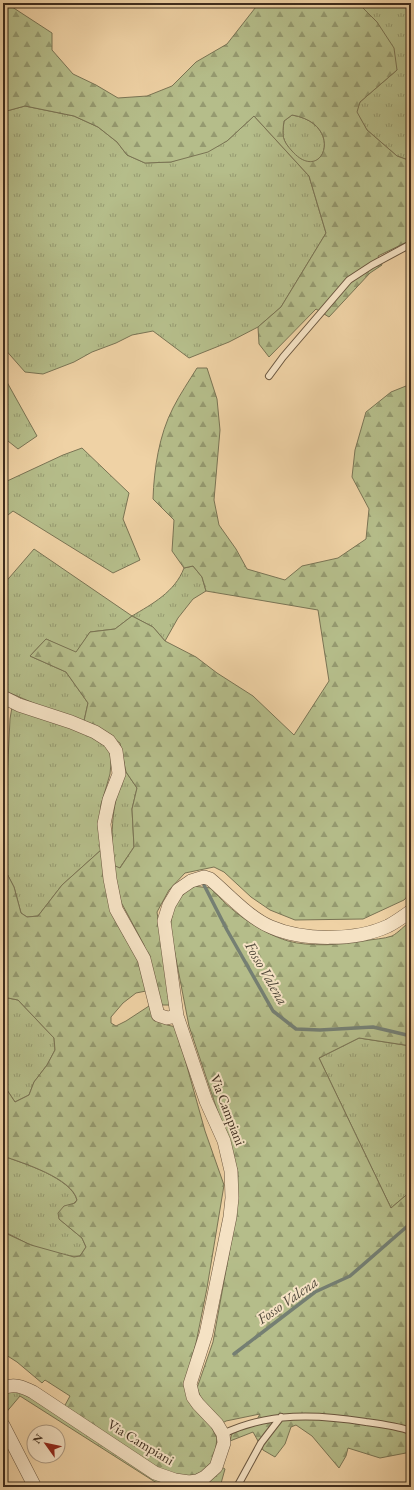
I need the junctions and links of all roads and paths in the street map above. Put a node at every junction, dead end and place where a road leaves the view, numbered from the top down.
1 (411, 244) edge
2 (269, 376) dead end
3 (3, 697) edge
4 (19, 705) junction
5 (3, 708) edge
6 (411, 911) edge
7 (177, 1016) junction
8 (3, 1388) edge
9 (281, 1417) junction
10 (3, 1424) edge
11 (411, 1431) edge
12 (223, 1434) junction
13 (35, 1487) edge
14 (236, 1487) edge

1 - 2 lane
3 - 4 street
4 - 5 street
4 - 7 street
6 - 7 street, Via Campiani
7 - 12 street, Via Campiani
8 - 12 street, Via Campiani
9 - 11 lane
9 - 12 lane
9 - 14 lane
10 - 13 street

